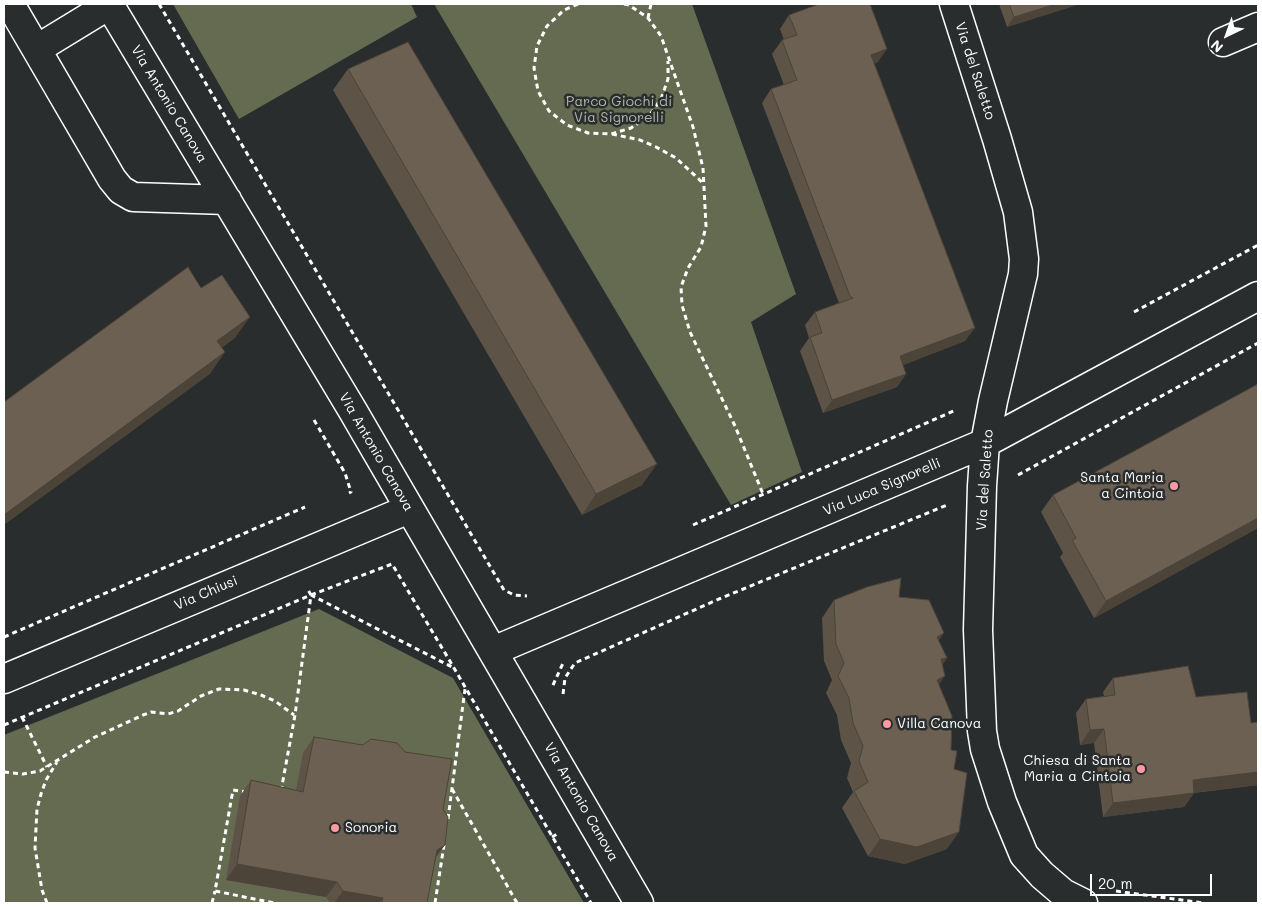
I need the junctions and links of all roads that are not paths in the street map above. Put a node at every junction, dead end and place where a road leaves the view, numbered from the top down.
1 (10, 4) edge
2 (109, 4) edge
3 (954, 4) edge
4 (1258, 27) edge
5 (1223, 42) dead end
6 (37, 49) junction
7 (227, 200) junction
8 (1258, 296) edge
9 (985, 443) junction
10 (409, 508) junction
11 (493, 651) junction
12 (4, 679) edge
13 (640, 903) edge
14 (1083, 903) edge

1 - 6 street
2 - 6 street
2 - 7 street, Via Antonio Canova
3 - 9 street, Via del Saletto
4 - 5 street
6 - 7 street
7 - 10 street, Via Antonio Canova
8 - 9 street, Via Luca Signorelli
9 - 11 street, Via Luca Signorelli
9 - 14 street, Via del Saletto
10 - 11 street, Via Antonio Canova
10 - 12 street, Via Chiusi
11 - 13 street, Via Antonio Canova

